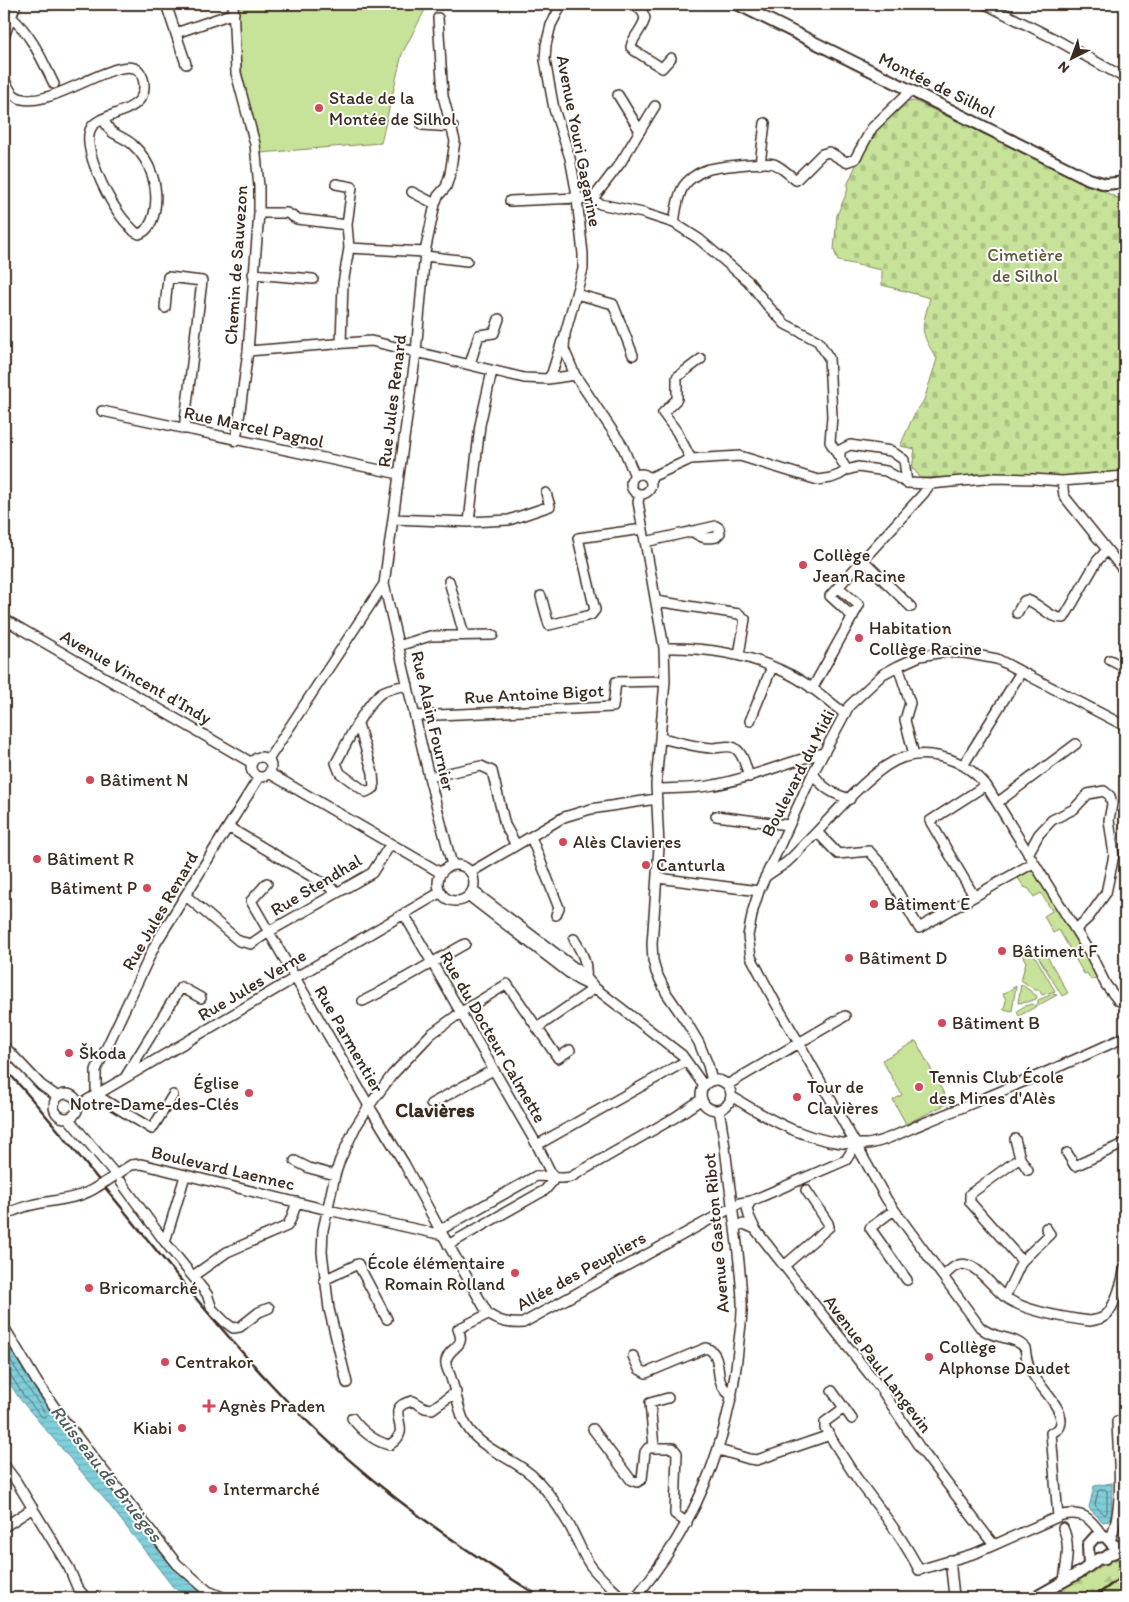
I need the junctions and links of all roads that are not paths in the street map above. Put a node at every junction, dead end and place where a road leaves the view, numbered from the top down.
1 (16, 4) edge
2 (166, 4) edge
3 (562, 4) edge
4 (633, 4) edge
5 (737, 4) edge
6 (985, 4) edge
7 (996, 6) edge
8 (234, 8) edge
9 (11, 17) junction
10 (438, 18) dead end
11 (176, 33) junction
12 (4, 36) edge
13 (671, 58) dead end
14 (186, 64) dead end
15 (1125, 78) edge
16 (4, 79) edge
17 (54, 84) dead end
18 (911, 90) junction
19 (618, 95) dead end
20 (655, 106) dead end
21 (104, 119) junction
22 (765, 123) dead end
23 (422, 125) dead end
24 (453, 127) junction
25 (640, 131) junction
26 (760, 164) junction
27 (1125, 182) edge
28 (336, 184) dead end
29 (412, 192) dead end
30 (578, 198) junction
31 (592, 200) junction
32 (510, 201) dead end
33 (435, 204) junction
34 (259, 213) junction
35 (674, 222) junction
36 (348, 225) junction
37 (349, 248) junction
38 (425, 254) junction
39 (467, 261) dead end
40 (253, 274) junction
41 (313, 279) dead end
42 (576, 294) junction
43 (165, 308) dead end
44 (499, 319) dead end
45 (565, 334) junction
46 (341, 343) junction
47 (248, 351) junction
48 (416, 352) junction
49 (633, 355) dead end
50 (701, 358) dead end
51 (470, 364) junction
52 (492, 370) junction
53 (575, 375) junction
54 (548, 378) junction
55 (102, 411) dead end
56 (184, 429) junction
57 (236, 441) junction
58 (840, 456) junction
59 (690, 459) junction
60 (847, 470) junction
61 (399, 474) junction
62 (635, 476) junction
63 (1125, 476) edge
64 (649, 478) junction
65 (1062, 481) junction
66 (907, 482) junction
67 (930, 484) junction
68 (546, 493) dead end
69 (640, 494) junction
70 (393, 519) junction
71 (469, 522) junction
72 (643, 529) junction
73 (692, 532) dead end
74 (646, 542) junction
75 (1107, 550) junction
76 (1125, 554) edge
77 (863, 560) junction
78 (1116, 561) junction
79 (1125, 572) edge
80 (449, 581) dead end
81 (384, 584) junction
82 (838, 587) junction
83 (541, 596) dead end
84 (656, 601) junction
85 (910, 607) dead end
86 (1017, 613) dead end
87 (853, 617) junction
88 (4, 619) edge
89 (464, 635) junction
90 (493, 635) dead end
91 (398, 646) junction
92 (664, 648) junction
93 (739, 655) junction
94 (1110, 660) dead end
95 (898, 666) junction
96 (772, 667) junction
97 (1125, 668) edge
98 (1020, 672) junction
99 (665, 681) junction
100 (408, 684) junction
101 (812, 689) junction
102 (845, 714) junction
103 (415, 716) junction
104 (750, 721) dead end
105 (358, 724) junction
106 (1125, 726) edge
107 (660, 738) junction
108 (1076, 744) dead end
109 (823, 753) junction
110 (914, 755) junction
111 (268, 760) junction
112 (252, 763) junction
113 (964, 764) junction
114 (269, 773) junction
115 (813, 773) junction
116 (259, 777) junction
117 (429, 777) junction
118 (749, 777) junction
119 (986, 785) junction
120 (656, 789) junction
121 (850, 798) junction
122 (656, 799) junction
123 (997, 803) junction
124 (716, 816) dead end
125 (788, 825) junction
126 (228, 827) junction
127 (817, 832) junction
128 (531, 837) junction
129 (390, 845) junction
130 (516, 845) junction
131 (1028, 854) junction
132 (1033, 863) junction
133 (452, 865) junction
134 (471, 872) junction
135 (440, 873) junction
136 (765, 877) junction
137 (658, 878) junction
138 (267, 883) dead end
139 (759, 890) junction
140 (338, 892) junction
141 (441, 892) junction
142 (471, 893) junction
143 (186, 896) junction
144 (974, 896) junction
145 (404, 914) junction
146 (556, 914) dead end
147 (1076, 929) junction
148 (270, 931) junction
149 (574, 939) dead end
150 (465, 944) dead end
151 (432, 963) junction
152 (586, 977) junction
153 (295, 978) junction
154 (595, 988) junction
155 (200, 998) dead end
156 (363, 1001) dead end
157 (1125, 1004) edge
158 (460, 1013) junction
159 (844, 1016) dead end
160 (537, 1028) junction
161 (1125, 1037) edge
162 (799, 1043) junction
163 (4, 1046) edge
164 (570, 1050) dead end
165 (686, 1061) junction
166 (493, 1070) junction
167 (125, 1079) junction
168 (708, 1083) junction
169 (728, 1085) junction
170 (173, 1095) dead end
171 (96, 1096) junction
172 (731, 1096) junction
173 (58, 1097) junction
174 (702, 1099) junction
175 (432, 1104) dead end
176 (79, 1105) junction
177 (368, 1106) junction
178 (720, 1110) junction
179 (68, 1118) junction
180 (1015, 1139) dead end
181 (1125, 1143) edge
182 (856, 1144) junction
183 (537, 1145) junction
184 (1067, 1153) dead end
185 (1020, 1158) junction
186 (295, 1161) dead end
187 (1028, 1170) dead end
188 (335, 1175) junction
189 (185, 1176) junction
190 (553, 1177) junction
191 (119, 1178) junction
192 (806, 1190) dead end
193 (751, 1200) junction
194 (297, 1202) junction
195 (732, 1209) junction
196 (328, 1210) junction
197 (894, 1210) junction
198 (4, 1216) edge
199 (750, 1220) junction
200 (735, 1226) junction
201 (1046, 1228) dead end
202 (755, 1229) junction
203 (441, 1233) junction
204 (165, 1242) junction
205 (448, 1245) junction
206 (1022, 1262) junction
207 (784, 1266) junction
208 (1124, 1271) edge
209 (192, 1276) junction
210 (944, 1276) junction
211 (324, 1280) junction
212 (907, 1280) dead end
213 (1006, 1297) junction
214 (269, 1308) dead end
215 (488, 1314) junction
216 (387, 1319) dead end
217 (4, 1327) edge
218 (634, 1356) dead end
219 (347, 1382) dead end
220 (832, 1391) dead end
221 (456, 1392) junction
222 (732, 1397) junction
223 (668, 1398) dead end
224 (844, 1408) junction
225 (352, 1418) dead end
226 (852, 1419) dead end
227 (1117, 1421) dead end
228 (593, 1430) dead end
229 (830, 1435) junction
230 (654, 1447) junction
231 (719, 1450) junction
232 (4, 1465) edge
233 (33, 1508) junction
234 (1060, 1516) junction
235 (687, 1523) junction
236 (4, 1527) edge
237 (1063, 1528) dead end
238 (1105, 1541) junction
239 (993, 1544) junction
240 (1124, 1548) edge
241 (1094, 1556) junction
242 (950, 1560) junction
243 (1064, 1581) junction
244 (86, 1598) edge
245 (225, 1598) edge
246 (622, 1598) edge
247 (635, 1598) edge
248 (956, 1598) edge
249 (1034, 1598) edge

1 - 9 street
2 - 11 street
3 - 30 street, Avenue Youri Gagarine
4 - 13 street
5 - 18 main road, Montée de Silhol
6 - 7 street
7 - 15 street
8 - 11 street
8 - 34 street, Chemin de Sauvezon
9 - 12 street
9 - 17 street
10 - 24 street, Rue Jules Renard
11 - 14 street
16 - 21 street
18 - 26 street
18 - 27 main road, Montée de Silhol
19 - 25 street
20 - 25 street, Avenue Youri Gagarine
21 - 21 street
22 - 26 street
23 - 24 street
24 - 33 street, Rue Jules Renard
25 - 31 street, Avenue Youri Gagarine
26 - 35 street
28 - 36 street
29 - 33 street
30 - 31 street
30 - 32 street
30 - 42 street, Avenue Youri Gagarine
31 - 35 street
33 - 38 street, Rue Jules Renard
34 - 36 street
34 - 40 street, Chemin de Sauvezon
35 - 58 street
36 - 37 street
37 - 38 street
37 - 46 street
38 - 39 street
38 - 48 street, Rue Jules Renard
40 - 41 street
40 - 47 street, Chemin de Sauvezon
42 - 45 street, Avenue Youri Gagarine
42 - 49 street
43 - 56 street
44 - 51 street
45 - 53 street, Avenue Youri Gagarine
45 - 54 street
46 - 47 street
46 - 48 street
47 - 57 street, Chemin de Sauvezon
48 - 51 street
48 - 61 street, Rue Jules Renard
50 - 59 street
51 - 52 street
52 - 54 street
52 - 71 street
53 - 54 street
53 - 62 street, Avenue Youri Gagarine
55 - 56 street, Rue Marcel Pagnol
56 - 57 street, Rue Marcel Pagnol
57 - 61 street, Rue Marcel Pagnol
58 - 60 street
58 - 66 street
59 - 60 street
59 - 64 street
60 - 66 street
61 - 70 street, Rue Jules Renard
62 - 64 street
62 - 69 street
63 - 65 street
64 - 69 street
65 - 67 street
65 - 75 street
66 - 67 street
67 - 77 street
68 - 71 street
69 - 72 street
70 - 71 street
70 - 81 street, Rue Jules Renard
72 - 74 street
72 - 83 street
73 - 74 street
74 - 84 street
75 - 78 street
75 - 86 street
76 - 78 street
77 - 82 street
77 - 85 street
78 - 79 street
80 - 89 street
81 - 91 street, Rue Alain Fournier
81 - 111 street, Rue Jules Renard
82 - 87 street
82 - 87 street
84 - 92 street
84 - 93 street
87 - 101 street
88 - 112 street, Avenue Vincent d'Indy
89 - 90 street
89 - 91 street
91 - 100 street, Rue Alain Fournier
92 - 93 street
92 - 99 street
93 - 96 street
94 - 97 street
95 - 98 street, Boulevard du Midi
95 - 102 street, Boulevard du Midi
95 - 110 street
96 - 101 street
96 - 104 street
98 - 106 street, Boulevard du Midi
98 - 113 street
99 - 103 street, Rue Antoine Bigot
99 - 107 street
100 - 103 street, Rue Alain Fournier
100 - 105 street
101 - 102 street
102 - 109 street, Boulevard du Midi
103 - 117 street, Rue Alain Fournier
105 - 105 street
107 - 118 street
107 - 120 street
108 - 123 street
109 - 115 street, Boulevard du Midi
109 - 118 street
110 - 113 street
110 - 121 street
111 - 112 street
111 - 114 street
112 - 116 street
113 - 119 street
114 - 116 street
114 - 129 street
115 - 121 street
115 - 125 street, Boulevard du Midi
116 - 126 street, Rue Jules Renard
117 - 130 street
117 - 133 street, Rue Alain Fournier
118 - 120 street
119 - 123 street
119 - 144 street
120 - 122 street
121 - 127 street
122 - 128 street
122 - 137 street
123 - 131 street
124 - 125 street
125 - 136 street, Boulevard du Midi
126 - 140 street
126 - 143 street, Rue Jules Renard
127 - 136 street
127 - 144 street
128 - 130 street
128 - 146 street
129 - 135 street
129 - 140 street, Rue Stendhal
130 - 134 street
131 - 132 street
131 - 147 street
132 - 144 street
132 - 147 street
133 - 134 street
133 - 135 street
134 - 142 street
135 - 141 street
136 - 139 street, Boulevard du Midi
137 - 139 street
137 - 168 street
138 - 148 street
139 - 162 street, Boulevard du Midi
140 - 148 street, Rue Stendhal
141 - 142 street
141 - 145 street, Rue Jules Verne
142 - 152 street
142 - 154 street
143 - 148 street
143 - 171 street, Rue Jules Renard
145 - 151 street, Rue du Docteur Calmette
145 - 153 street, Rue Jules Verne
147 - 157 street
148 - 153 street, Rue Stendhal
149 - 152 street
150 - 151 street
151 - 156 street
151 - 158 street, Rue du Docteur Calmette
152 - 154 street
153 - 167 street, Rue Jules Verne
153 - 177 street, Rue Parmentier
154 - 160 street
154 - 165 street
155 - 167 street
158 - 160 street
158 - 166 street, Rue du Docteur Calmette
158 - 177 street
159 - 162 street
160 - 164 street
161 - 182 street
162 - 169 street
162 - 182 street, Boulevard du Midi
163 - 173 street
165 - 168 street
165 - 183 street
166 - 175 street
166 - 183 street, Rue du Docteur Calmette
167 - 171 street, Rue Jules Verne
168 - 169 street
168 - 174 street
169 - 172 street
170 - 171 street
171 - 176 street, Rue Jules Verne
172 - 178 street
172 - 182 street
173 - 176 street
173 - 179 street
174 - 178 street
174 - 190 street
176 - 179 street
177 - 188 street
177 - 203 street, Rue Parmentier
178 - 195 street, Avenue Gaston Ribot
179 - 191 street
180 - 185 street
181 - 184 street
182 - 193 street, Allée des Peupliers
182 - 197 street, Boulevard du Midi
183 - 190 street, Rue du Docteur Calmette
185 - 187 street
185 - 206 street
186 - 188 street
188 - 196 street
189 - 191 street, Boulevard Laennec
189 - 194 street, Boulevard Laennec
189 - 204 street
190 - 203 street
190 - 205 street
191 - 198 street, Boulevard Laennec, bridge
191 - 204 street
192 - 207 street
193 - 195 street, Allée des Peupliers
193 - 199 street
194 - 196 street, Boulevard Laennec
194 - 209 street
195 - 199 street
195 - 200 street, Avenue Gaston Ribot
195 - 215 street, Allée des Peupliers
196 - 203 street, Boulevard Laennec
196 - 211 street
197 - 210 street, Boulevard du Midi
197 - 212 street
199 - 202 street, Avenue Paul Langevin
200 - 202 street
200 - 222 street, Avenue Gaston Ribot
201 - 206 street
202 - 207 street, Avenue Paul Langevin
203 - 205 street, Rue Parmentier
204 - 209 street
205 - 215 street
206 - 213 street
207 - 239 street, Avenue Paul Langevin
208 - 213 street
209 - 214 street
210 - 213 street
210 - 234 street, Boulevard du Midi
211 - 216 street
211 - 219 street
215 - 221 street
217 - 245 street
218 - 222 street
220 - 224 street
221 - 225 street
221 - 246 street
222 - 231 street, Avenue Gaston Ribot
223 - 230 street
224 - 226 street
224 - 229 street
227 - 238 street
228 - 230 street
229 - 231 street
229 - 242 street
230 - 235 street
231 - 235 street, Avenue Gaston Ribot
232 - 233 street
233 - 236 street
233 - 244 street
234 - 238 street
234 - 239 street
235 - 247 street, Avenue Gaston Ribot
237 - 243 street
238 - 240 main road
238 - 241 main road
238 - 241 main road
239 - 242 street
241 - 243 main road
242 - 248 street
243 - 249 main road

